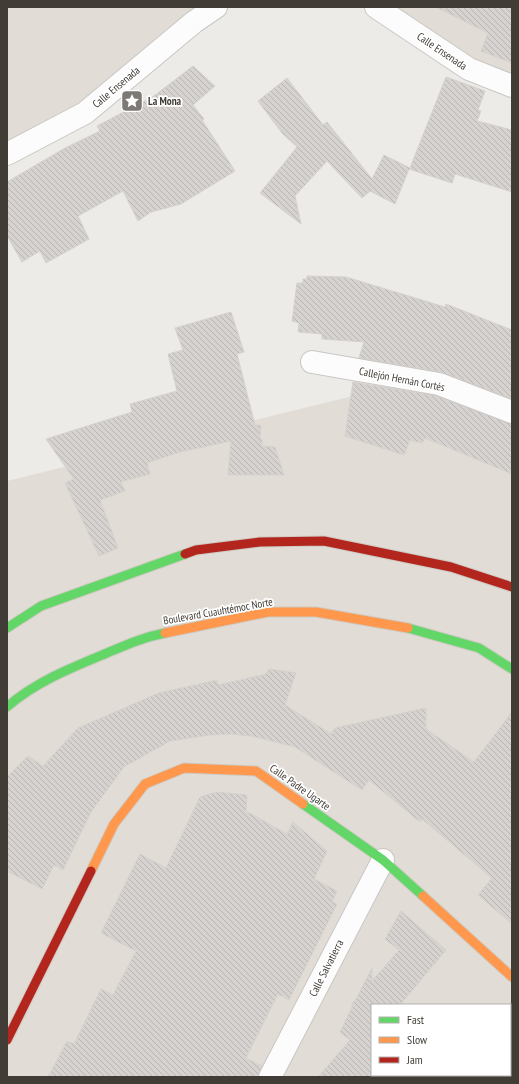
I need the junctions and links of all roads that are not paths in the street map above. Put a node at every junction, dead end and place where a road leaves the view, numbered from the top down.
1 (216, 7) edge
2 (376, 7) edge
3 (512, 86) edge
4 (7, 154) edge
5 (312, 362) dead end
6 (512, 412) edge
7 (512, 587) edge
8 (7, 628) edge
9 (512, 669) edge
10 (7, 707) edge
11 (382, 860) junction
12 (512, 977) edge
13 (7, 1040) edge
14 (270, 1077) edge

1 - 4 street, Calle Ensenada
2 - 3 street, Calle Ensenada
5 - 6 street, Callejón Hernán Cortés
7 - 8 main road
9 - 10 main road, Boulevard Cuauhtémoc Norte
11 - 12 main road, Calle Padre Ugarte
11 - 13 main road, Calle Padre Ugarte
11 - 14 street, Calle Salvatierra

